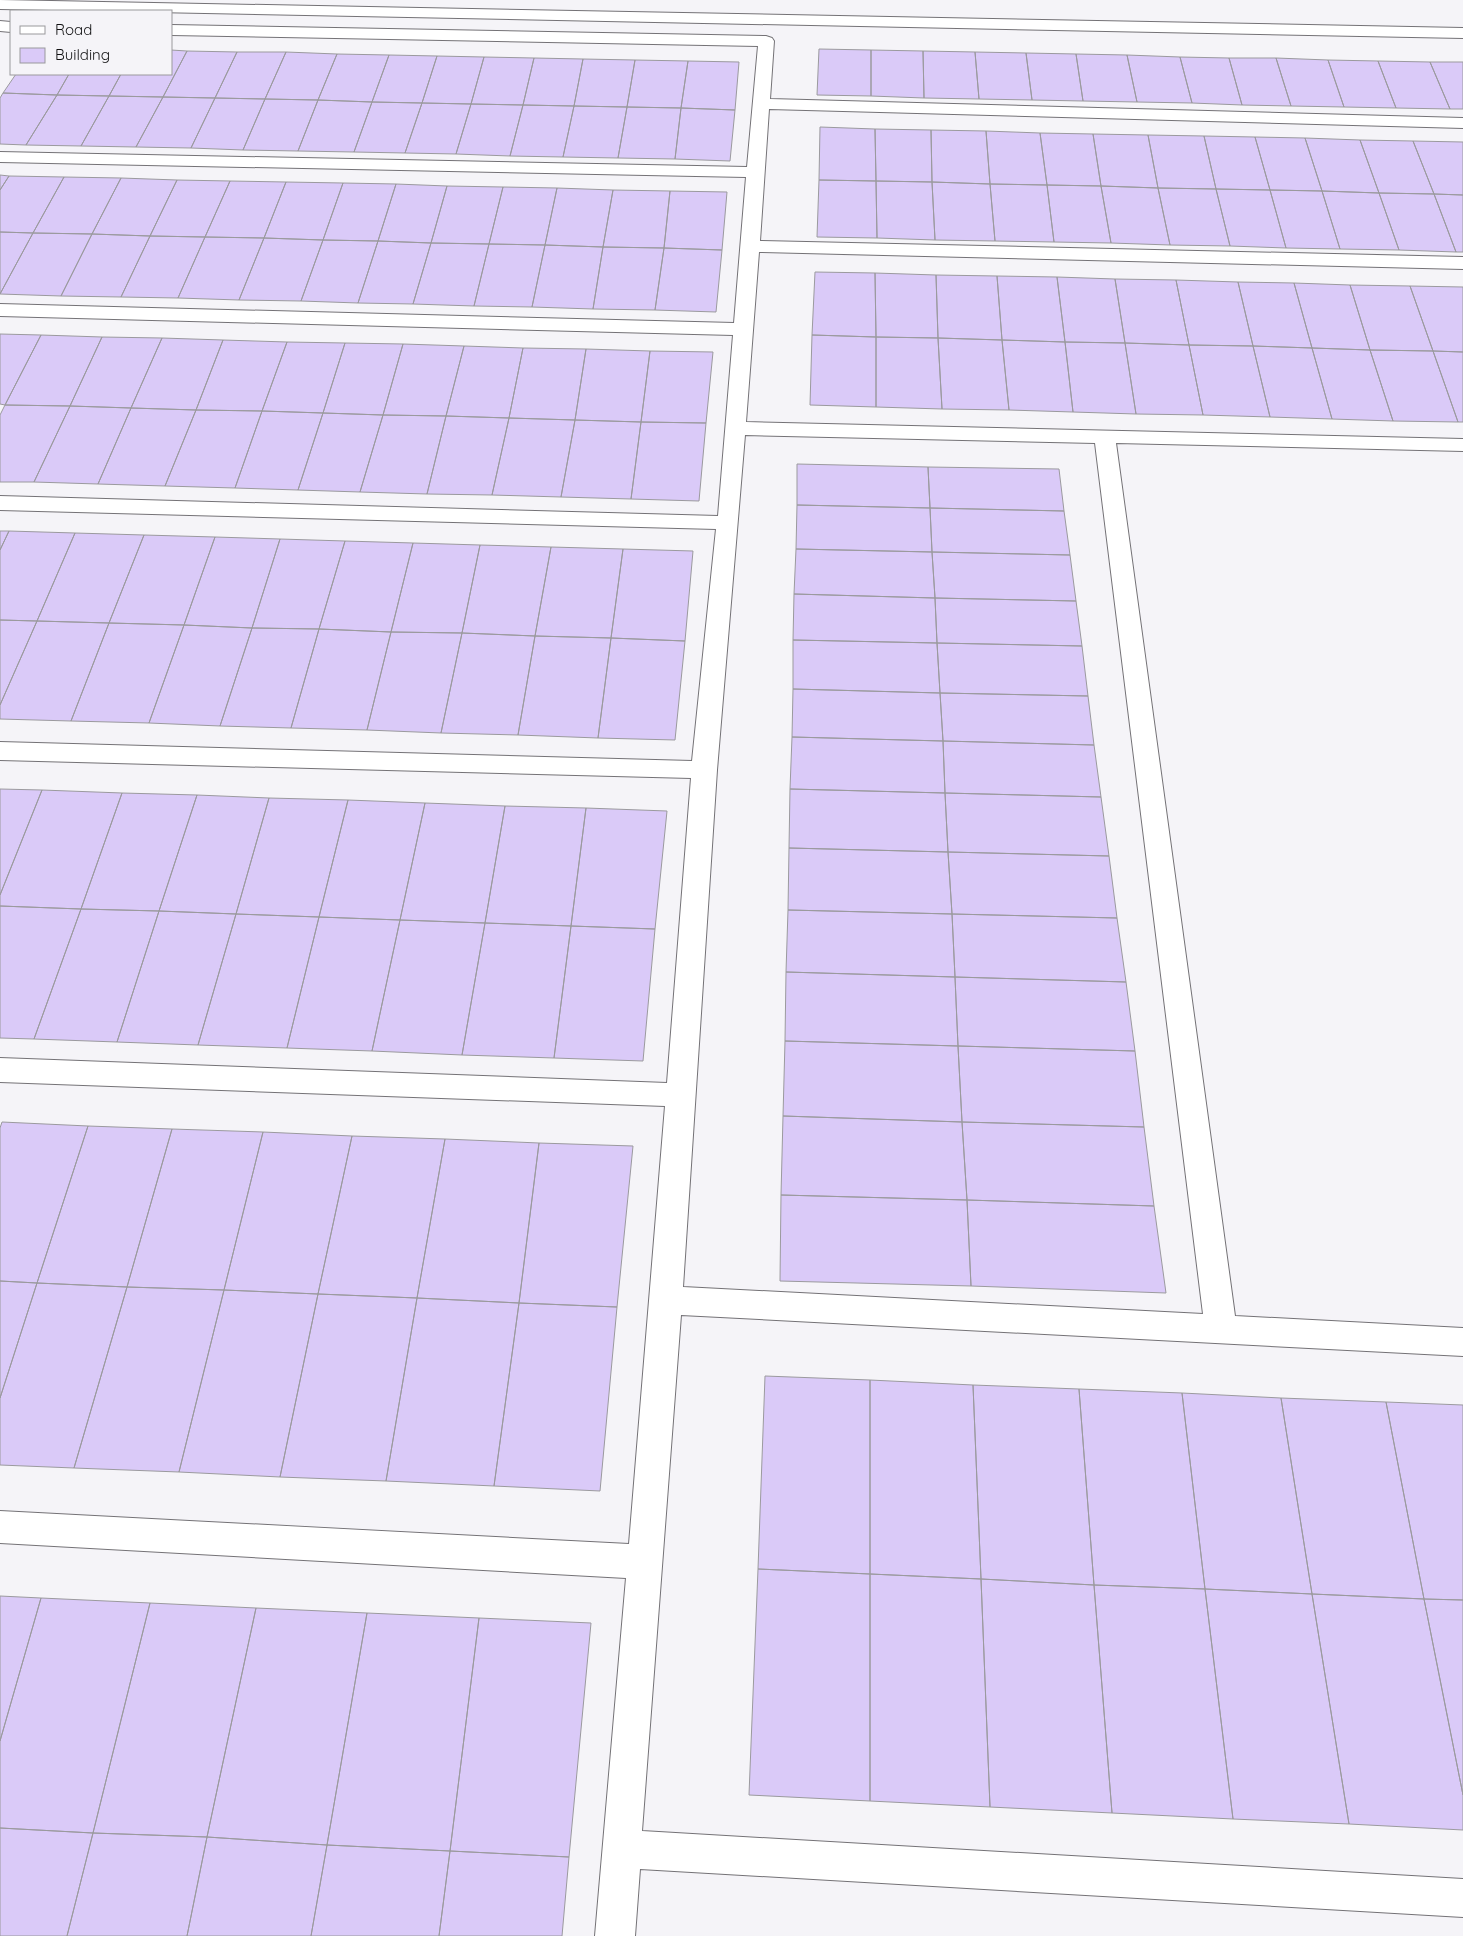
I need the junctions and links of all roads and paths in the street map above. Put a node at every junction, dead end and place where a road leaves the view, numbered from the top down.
1 (626, 0) edge
2 (0, 4) edge
3 (623, 16) junction
4 (172, 30) edge
5 (1463, 33) edge
6 (760, 104) junction
7 (1463, 123) edge
8 (0, 157) edge
9 (755, 172) junction
10 (749, 246) junction
11 (1463, 263) edge
12 (0, 310) edge
13 (743, 329) junction
14 (735, 428) junction
15 (1105, 436) junction
16 (1463, 445) edge
17 (0, 503) edge
18 (728, 524) junction
19 (0, 751) edge
20 (704, 770) junction
21 (0, 1070) edge
22 (680, 1095) junction
23 (666, 1300) junction
24 (1221, 1329) junction
25 (1463, 1342) edge
26 (0, 1527) edge
27 (644, 1562) junction
28 (622, 1849) junction
29 (1463, 1898) edge
30 (615, 1936) edge

1 - 3 street
2 - 3 street
3 - 5 street
4 - 6 street
6 - 7 street
6 - 9 street
8 - 9 street
9 - 10 street
10 - 11 street
10 - 13 street
12 - 13 street
13 - 14 street
14 - 15 street
14 - 18 street
15 - 16 street
15 - 24 street
17 - 18 street
18 - 20 street
19 - 20 street
20 - 22 street
21 - 22 street
22 - 23 street
23 - 24 street
23 - 27 street
24 - 25 street
26 - 27 street
27 - 28 street
28 - 29 street
28 - 30 street

